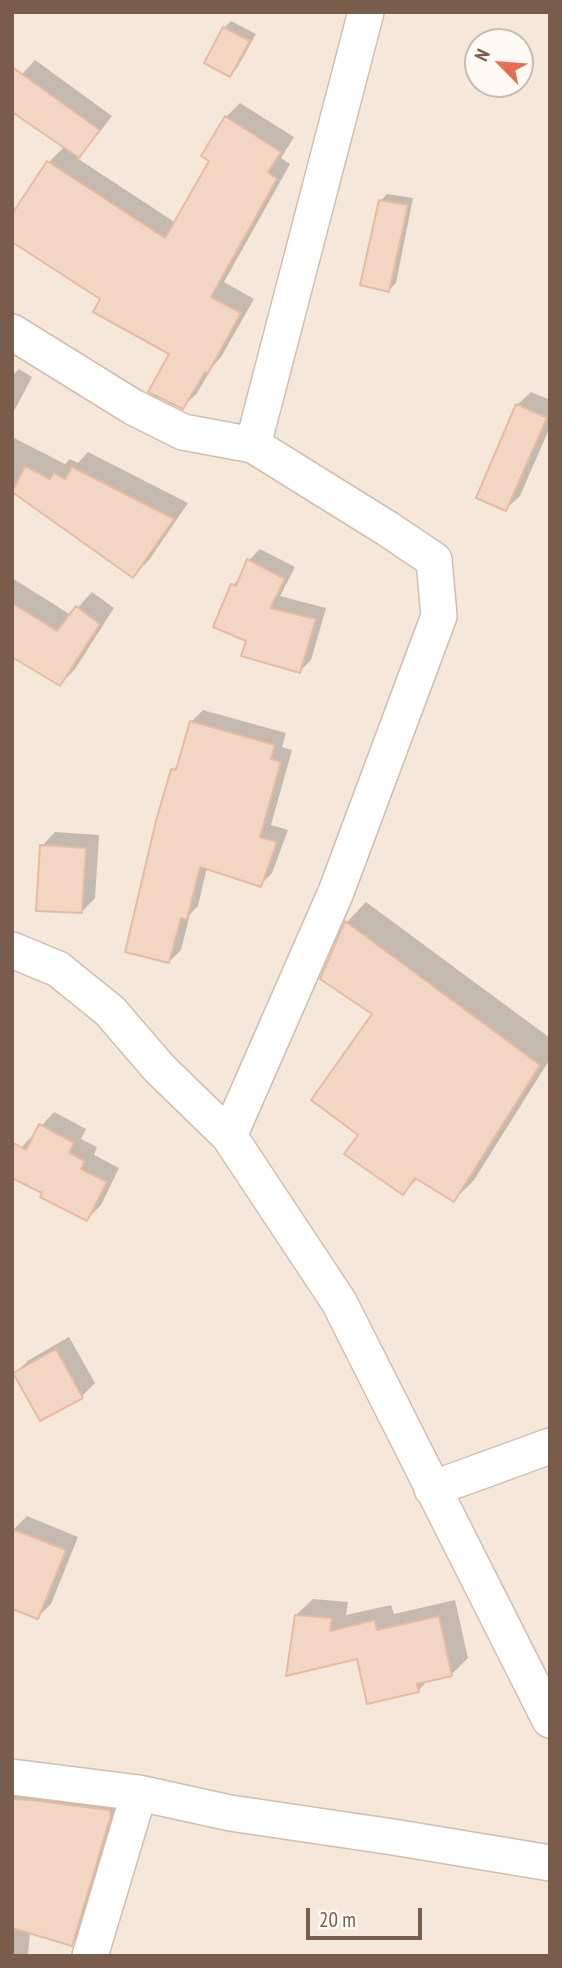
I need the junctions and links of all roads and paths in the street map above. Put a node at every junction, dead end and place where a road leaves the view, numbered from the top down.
1 (366, 12) edge
2 (12, 332) edge
3 (253, 445) junction
4 (12, 950) edge
5 (229, 1136) junction
6 (550, 1446) edge
7 (432, 1489) junction
8 (550, 1720) edge
9 (12, 1777) edge
10 (139, 1793) junction
11 (550, 1863) edge
12 (90, 1956) edge

1 - 3 street
2 - 3 street
3 - 5 street
4 - 5 street
5 - 7 street
6 - 7 street
7 - 8 street
9 - 10 street
10 - 11 street
10 - 12 street

